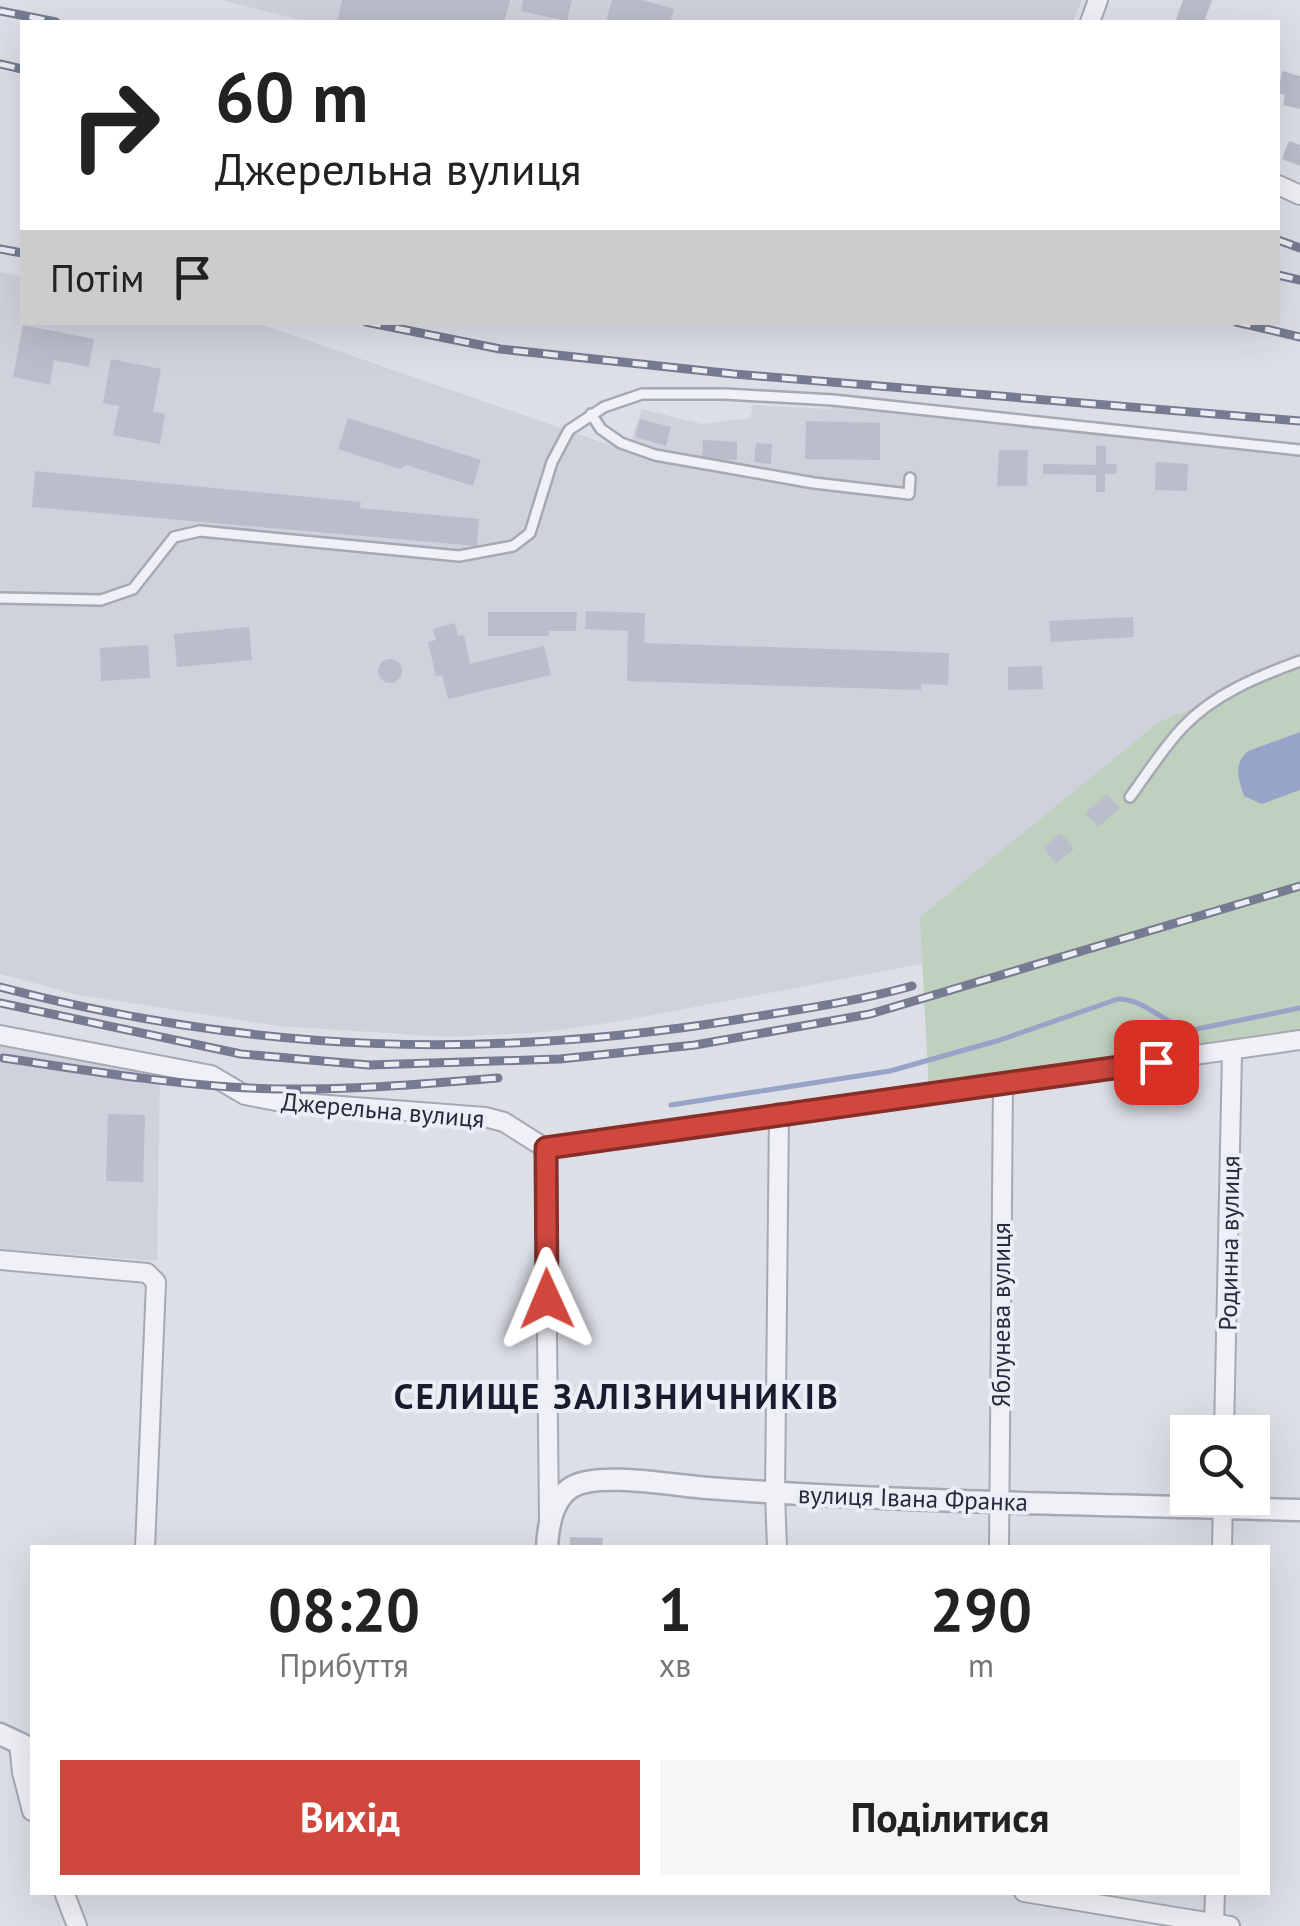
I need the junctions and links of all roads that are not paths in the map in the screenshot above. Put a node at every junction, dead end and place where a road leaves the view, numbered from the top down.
1 (591, 414) junction
2 (1300, 450) edge
3 (910, 478) dead end
4 (0, 598) edge
5 (1300, 661) edge
6 (1130, 797) dead end
7 (0, 1035) edge
8 (1300, 1040) edge
9 (1232, 1052) junction
10 (1003, 1083) junction
11 (779, 1113) junction
12 (546, 1148) junction
13 (0, 1260) edge
14 (1224, 1415) edge
15 (775, 1493) junction
16 (1000, 1502) junction
17 (1170, 1503) edge
18 (1270, 1507) edge
19 (1300, 1510) edge
20 (1223, 1515) edge
21 (548, 1524) junction
22 (146, 1545) edge
23 (547, 1545) edge
24 (778, 1545) edge
25 (999, 1545) edge
26 (1222, 1545) edge
27 (17, 1742) edge
28 (30, 1802) edge
29 (65, 1895) edge
30 (1042, 1895) edge
31 (1215, 1895) edge
32 (1222, 1925) edge
33 (77, 1926) edge

1 - 2 lane
1 - 3 lane
1 - 4 lane
5 - 6 lane
7 - 12 street, Джерельна вулиця
8 - 9 street
9 - 10 street
9 - 14 street, Родинна вулиця
10 - 11 street
10 - 16 street, Яблунева вулиця
11 - 12 street
11 - 15 street
12 - 21 street
13 - 22 street
15 - 16 street, вулиця Івана Франка
15 - 21 street, вулиця Івана Франка
15 - 24 street
16 - 17 street, вулиця Івана Франка
16 - 25 street, Яблунева вулиця
18 - 19 street, вулиця Івана Франка
20 - 26 street
21 - 23 street
27 - 28 street
29 - 33 street
30 - 32 street
31 - 32 street

